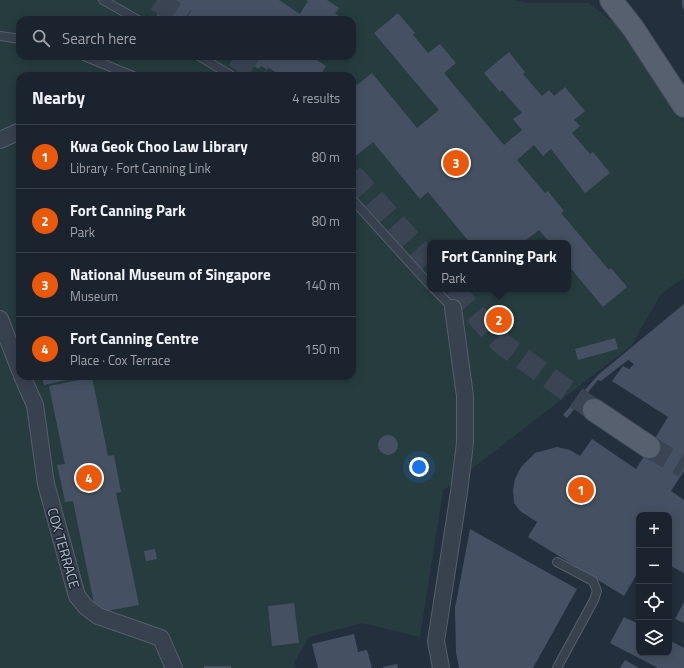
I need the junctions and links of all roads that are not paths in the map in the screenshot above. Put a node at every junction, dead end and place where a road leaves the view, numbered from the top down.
1 (103, 0) edge
2 (611, 0) edge
3 (131, 16) edge
4 (0, 36) edge
5 (16, 38) edge
6 (94, 60) edge
7 (206, 60) edge
8 (123, 72) edge
9 (225, 72) edge
10 (684, 106) edge
11 (16, 133) edge
12 (0, 140) edge
13 (356, 203) edge
14 (427, 282) edge
15 (437, 292) edge
16 (453, 308) joint
17 (0, 319) edge
18 (16, 361) edge
19 (24, 380) edge
20 (594, 410) tunnel mouth
21 (649, 447) tunnel mouth
22 (557, 562) dead end
23 (174, 668) edge
24 (441, 668) edge
25 (557, 668) edge

1 - 3 lane
2 - 10 main road
4 - 5 lane
6 - 8 lane
7 - 9 lane
11 - 12 street
13 - 14 lane
15 - 16 lane
16 - 24 street
17 - 18 street
19 - 23 street, COX TERRACE
20 - 21 main road
22 - 25 lane

